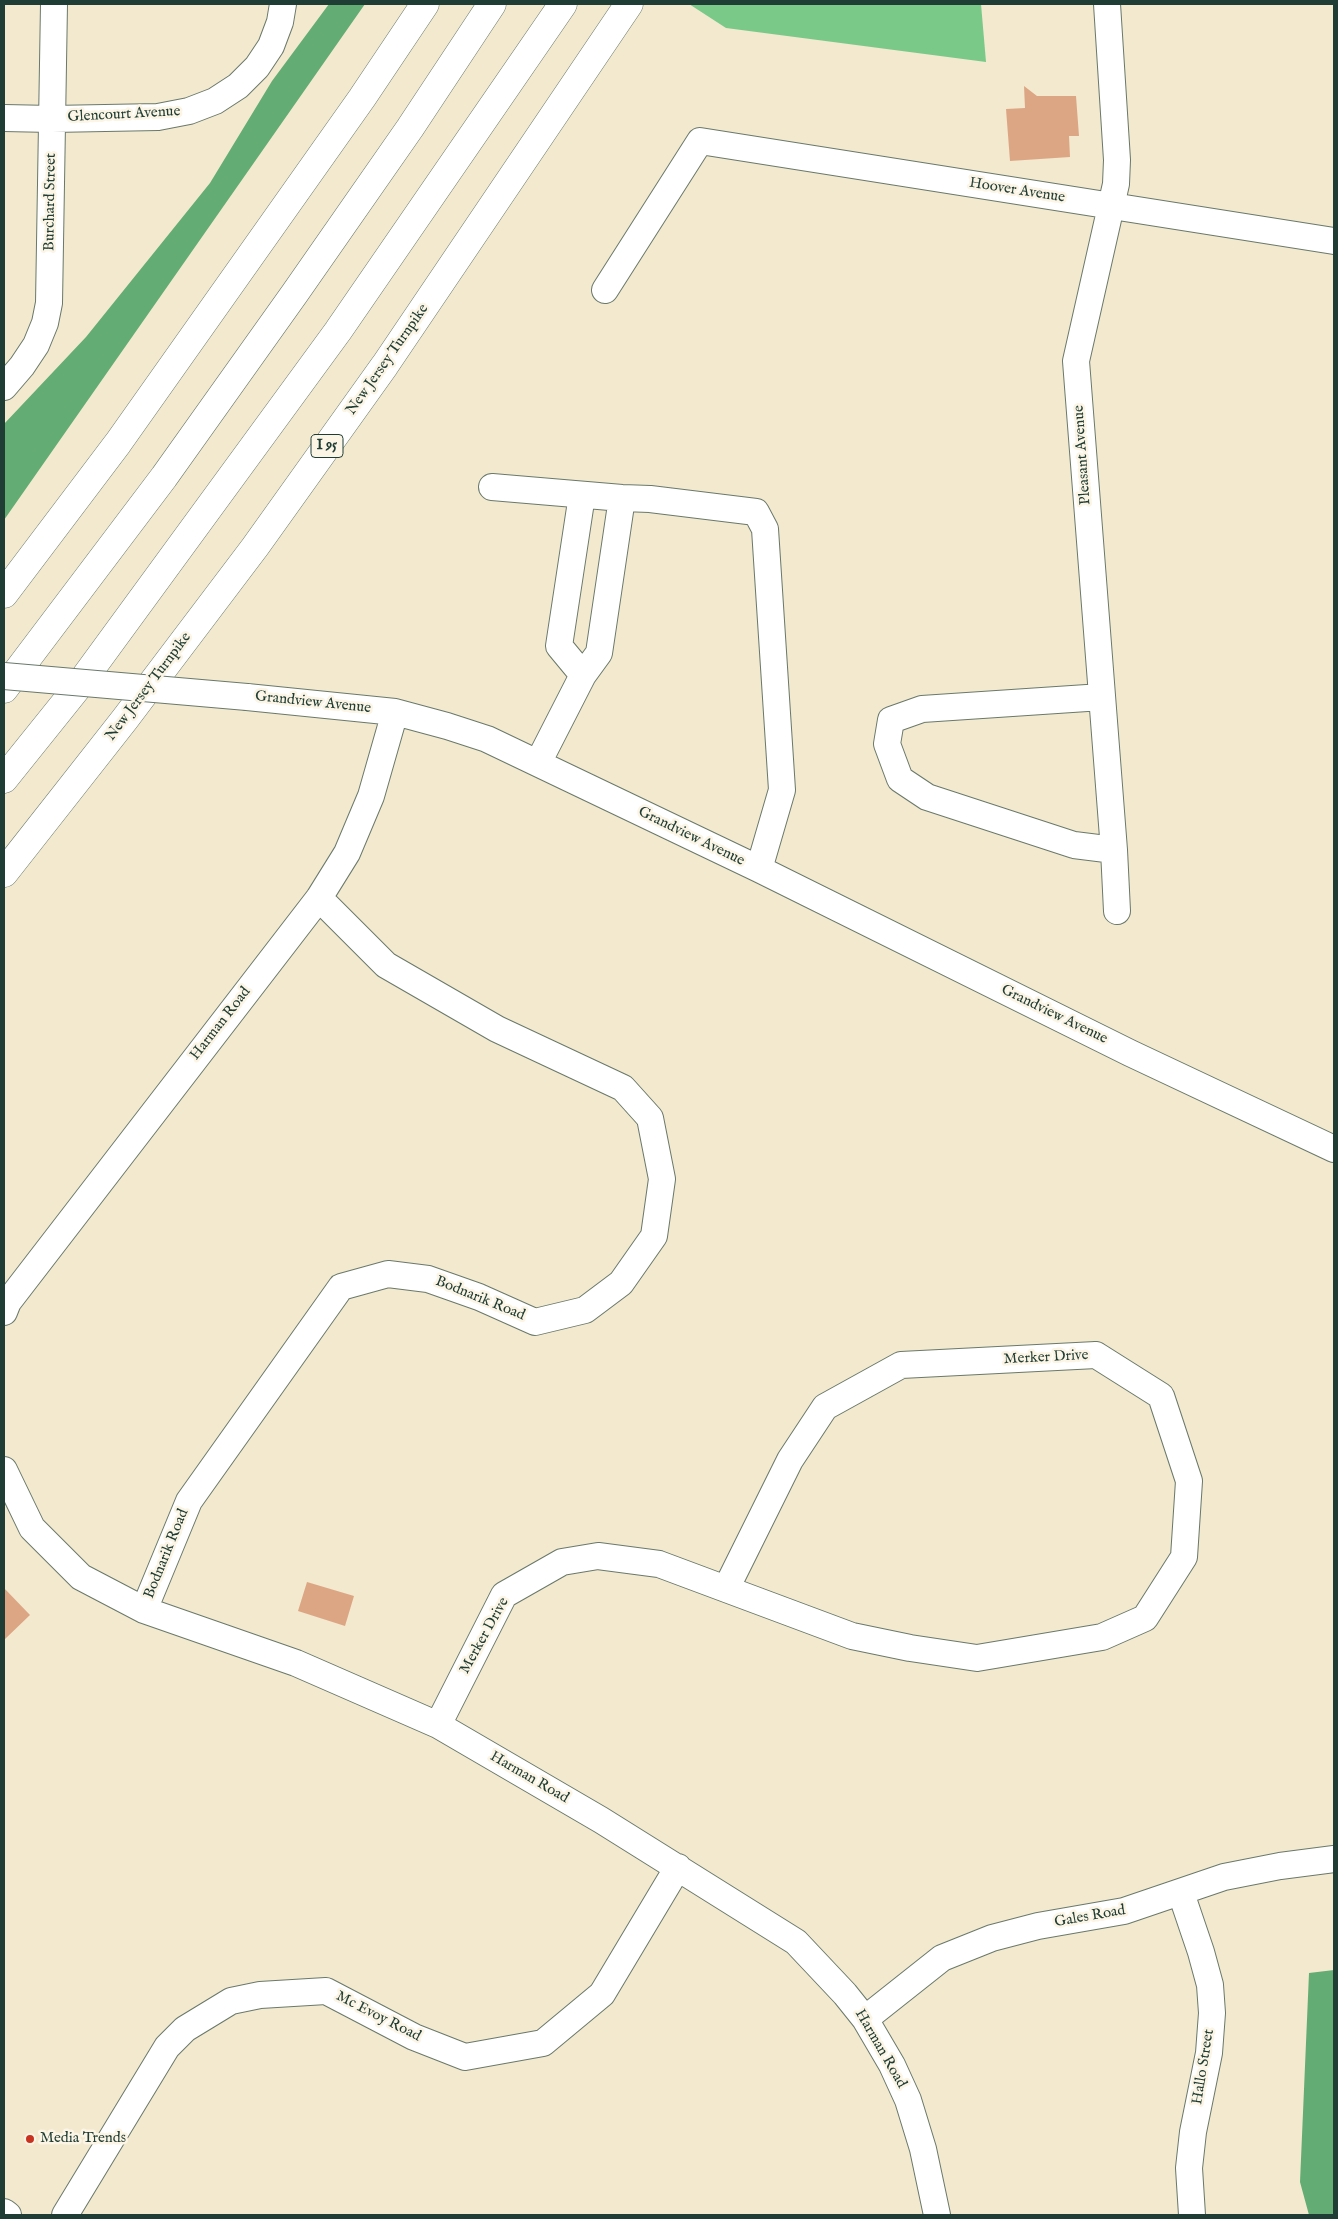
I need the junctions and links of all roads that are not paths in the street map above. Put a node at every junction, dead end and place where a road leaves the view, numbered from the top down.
1 (54, 4) edge
2 (283, 4) edge
3 (425, 4) edge
4 (492, 4) edge
5 (563, 4) edge
6 (629, 4) edge
7 (1107, 4) edge
8 (4, 118) edge
9 (52, 120) junction
10 (1111, 206) junction
11 (1334, 241) edge
12 (605, 290) dead end
13 (4, 387) edge
14 (492, 486) dead end
15 (582, 495) junction
16 (622, 498) junction
17 (4, 594) edge
18 (583, 675) junction
19 (4, 676) edge
20 (4, 689) edge
21 (1102, 697) junction
22 (395, 712) junction
23 (538, 763) junction
24 (4, 779) edge
25 (1114, 850) junction
26 (759, 869) junction
27 (4, 873) edge
28 (319, 898) junction
29 (1117, 911) dead end
30 (1334, 1149) edge
31 (4, 1312) edge
32 (4, 1470) edge
33 (726, 1589) junction
34 (144, 1610) junction
35 (438, 1725) junction
36 (1334, 1858) edge
37 (678, 1867) junction
38 (1181, 1893) junction
39 (865, 2019) junction
40 (4, 2212) edge
41 (8, 2215) edge
42 (64, 2215) edge
43 (937, 2215) edge
44 (1192, 2215) edge

1 - 9 street, Burchard Street
2 - 9 street, Glencourt Avenue
3 - 17 highway
4 - 20 highway
5 - 24 highway
6 - 27 highway, New Jersey Turnpike / I 95
7 - 10 street, Pleasant Avenue
8 - 9 street, Glencourt Avenue
9 - 13 street, Burchard Street
10 - 11 street, Hoover Avenue
10 - 12 street, Hoover Avenue
10 - 21 street, Pleasant Avenue
14 - 15 street
15 - 16 street
15 - 18 street
16 - 18 street
16 - 26 street
18 - 23 street
19 - 22 street, Grandview Avenue, bridge
21 - 25 street, Pleasant Avenue
21 - 25 street
22 - 23 street, Grandview Avenue
22 - 28 street, Harman Road
23 - 26 street, Grandview Avenue
25 - 29 street, Pleasant Avenue
26 - 30 street, Grandview Avenue
28 - 31 street, Harman Road
28 - 34 street, Bodnarik Road
32 - 34 street, Harman Road
33 - 33 street, Merker Drive
33 - 35 street, Merker Drive
34 - 35 street, Harman Road
35 - 37 street, Harman Road
36 - 38 street, Gales Road
37 - 39 street, Harman Road
37 - 42 street, Mc Evoy Road
38 - 39 street, Gales Road
38 - 44 street, Hallo Street
39 - 43 street, Harman Road
40 - 41 street

